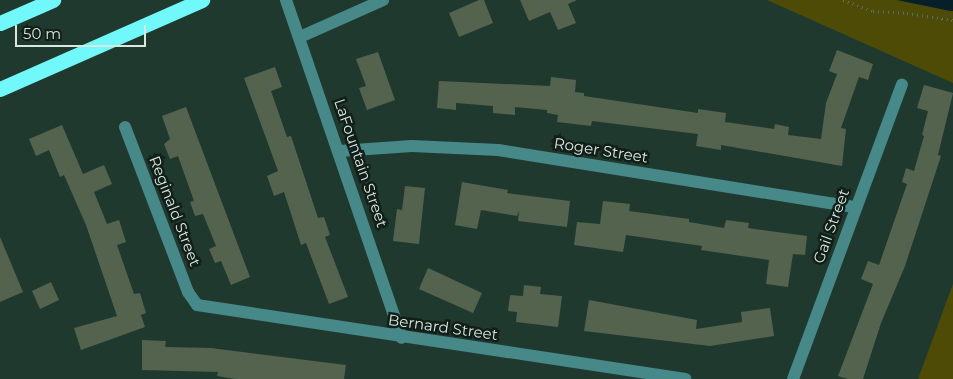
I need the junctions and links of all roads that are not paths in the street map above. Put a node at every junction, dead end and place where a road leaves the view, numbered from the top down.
1 (53, 0) edge
2 (202, 0) edge
3 (286, 0) edge
4 (383, 0) edge
5 (0, 23) edge
6 (300, 38) junction
7 (902, 85) dead end
8 (0, 89) edge
9 (125, 127) dead end
10 (340, 151) junction
11 (855, 207) junction
12 (197, 305) joint
13 (402, 338) junction
14 (685, 379) edge
15 (793, 379) edge

1 - 5 highway
2 - 8 highway
3 - 6 street, LaFountain Street
4 - 6 street
6 - 10 street, LaFountain Street
7 - 11 street, Gail Street
9 - 12 street, Reginald Street
10 - 11 street, Roger Street
10 - 13 street, LaFountain Street
11 - 15 street, Gail Street
12 - 13 street, Bernard Street
13 - 14 street, Bernard Street

